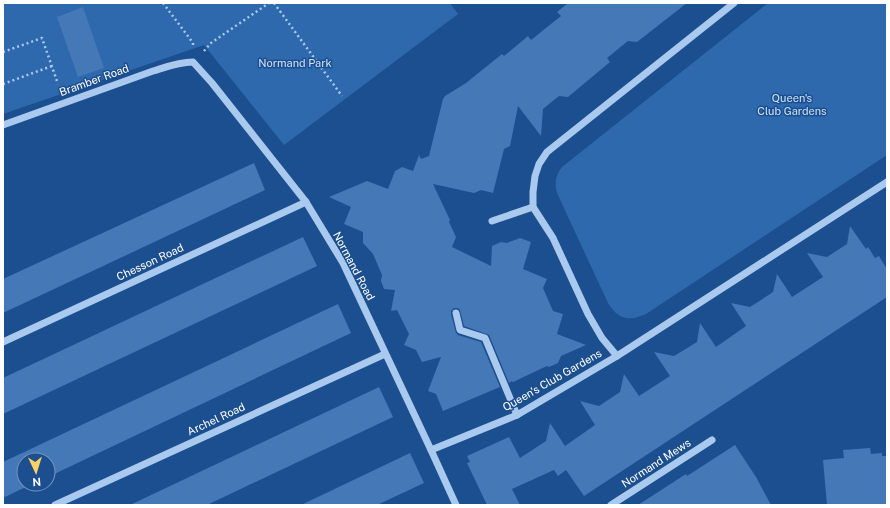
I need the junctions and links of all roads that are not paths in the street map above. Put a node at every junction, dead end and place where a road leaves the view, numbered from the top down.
1 (734, 3) edge
2 (193, 62) joint
3 (3, 125) edge
4 (887, 182) edge
5 (306, 202) junction
6 (533, 207) junction
7 (492, 221) dead end
8 (456, 314) dead end
9 (3, 342) edge
10 (386, 354) junction
11 (616, 356) junction
12 (517, 414) junction
13 (712, 440) dead end
14 (431, 450) junction
15 (55, 505) edge
16 (456, 505) edge
17 (611, 505) edge

1 - 6 street
2 - 3 street, Bramber Road
2 - 5 street, Normand Road
4 - 11 street, Queen's Club Gardens
5 - 9 street, Chesson Road
5 - 10 street, Normand Road
6 - 7 street
6 - 11 street, Queen's Club Gardens
8 - 12 street
10 - 14 street, Normand Road
10 - 15 street, Archel Road
11 - 12 street, Queen's Club Gardens
12 - 14 street, Queen's Club Gardens
13 - 17 street, Normand Mews
14 - 16 street, Normand Road

